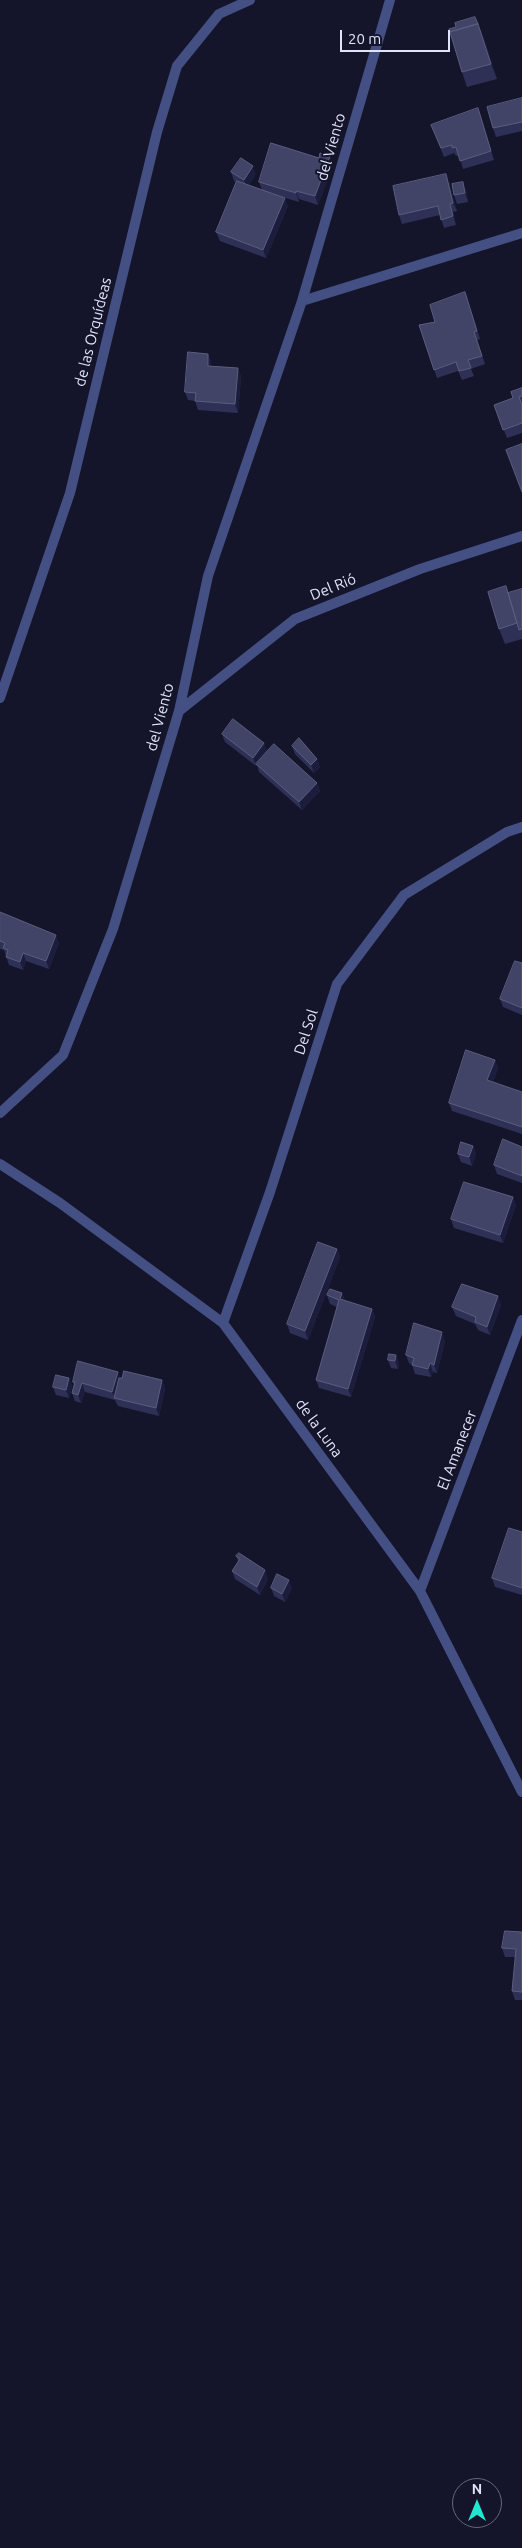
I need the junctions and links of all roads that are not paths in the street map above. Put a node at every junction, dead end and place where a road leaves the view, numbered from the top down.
1 (250, 0) edge
2 (390, 0) edge
3 (522, 233) edge
4 (302, 301) junction
5 (522, 536) edge
6 (0, 698) edge
7 (179, 711) junction
8 (522, 827) edge
9 (0, 1113) edge
10 (0, 1164) edge
11 (522, 1320) edge
12 (223, 1323) junction
13 (420, 1591) junction
14 (522, 1792) edge

1 - 6 street, de las Orquídeas
2 - 4 street, del Viento
3 - 4 street
4 - 7 street, del Viento
5 - 7 street, Del Rió
7 - 9 street, del Viento
8 - 12 street, Del Sol
10 - 12 street, de la Luna
11 - 13 street, El Amanecer
12 - 13 street, de la Luna
13 - 14 street, de la Luna

